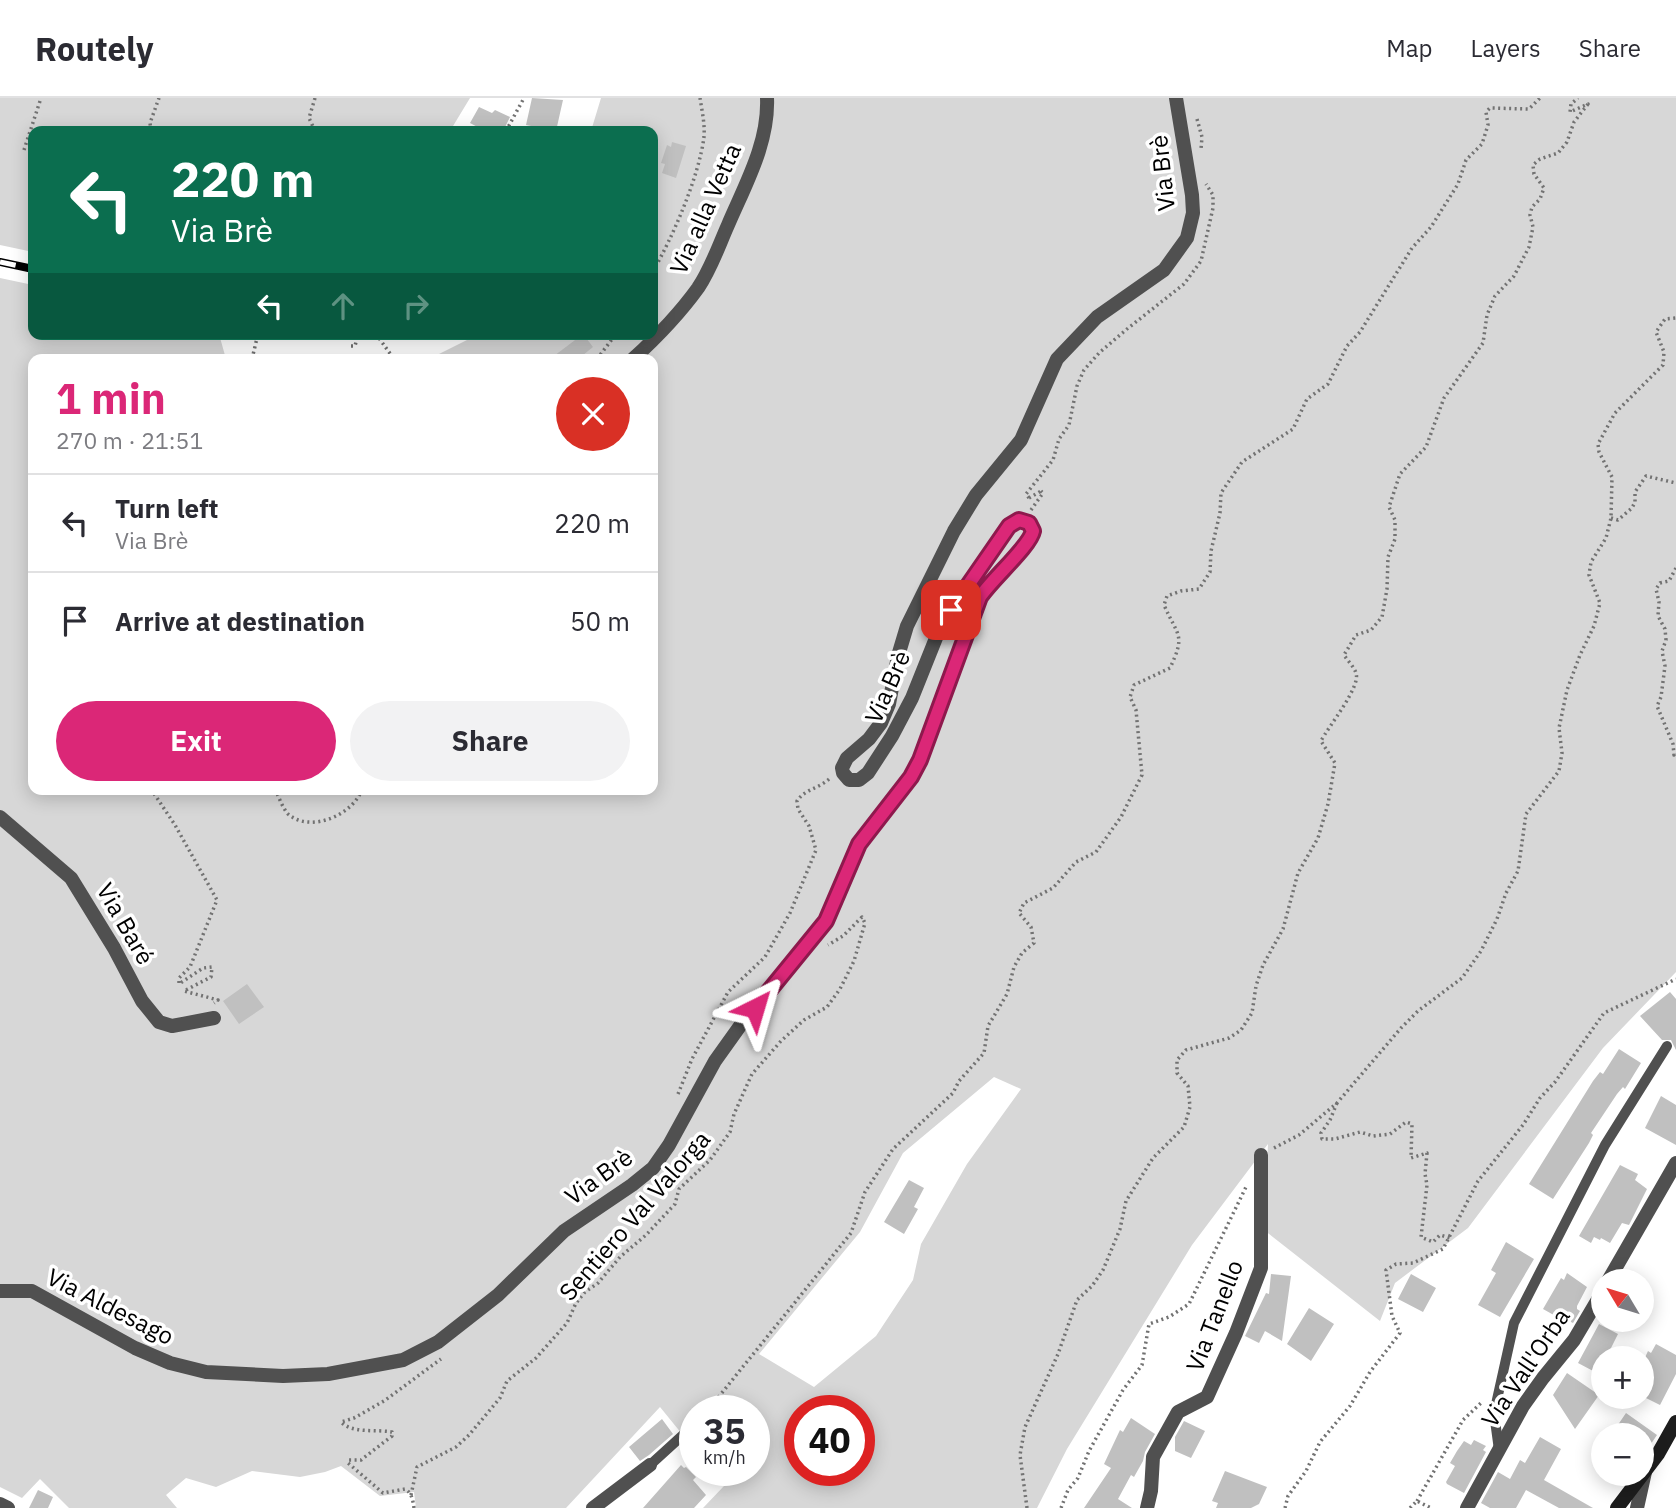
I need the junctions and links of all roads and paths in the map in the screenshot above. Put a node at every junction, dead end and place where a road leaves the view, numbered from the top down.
1 (41, 98) edge
2 (159, 98) edge
3 (315, 98) edge
4 (524, 98) edge
5 (700, 98) edge
6 (767, 98) edge
7 (1176, 98) edge
8 (1540, 98) edge
9 (1578, 98) edge
10 (32, 126) edge
11 (150, 126) edge
12 (313, 126) edge
13 (509, 126) edge
14 (28, 138) edge
15 (24, 150) dead end
16 (658, 261) edge
17 (1676, 318) edge
18 (658, 333) edge
19 (356, 340) edge
20 (611, 340) edge
21 (652, 340) edge
22 (351, 346) dead end
23 (601, 354) edge
24 (638, 354) edge
25 (1676, 484) edge
26 (1029, 498) dead end
27 (1611, 518) junction
28 (1024, 520) junction
29 (1676, 568) edge
30 (1676, 752) edge
31 (843, 765) junction
32 (155, 795) edge
33 (278, 795) edge
34 (360, 795) edge
35 (0, 817) edge
36 (813, 938) junction
37 (1676, 979) edge
38 (211, 1012) joint
39 (1667, 1046) dead end
40 (702, 1082) junction
41 (1337, 1102) junction
42 (1261, 1155) joint
43 (1676, 1163) edge
44 (1249, 1180) dead end
45 (1450, 1238) junction
46 (1615, 1269) edge
47 (509, 1285) joint
48 (0, 1291) edge
49 (1591, 1311) edge
50 (444, 1356) dead end
51 (720, 1395) edge
52 (1497, 1395) junction
53 (1676, 1422) edge
54 (679, 1439) edge
55 (1499, 1450) junction
56 (1654, 1457) edge
57 (650, 1465) joint
58 (1634, 1486) edge
59 (1642, 1486) edge
60 (411, 1495) junction
61 (1417, 1501) junction
62 (0, 1504) edge
63 (8, 1508) edge
64 (414, 1508) edge
65 (593, 1508) edge
66 (1027, 1508) edge
67 (1061, 1508) edge
68 (1147, 1508) edge
69 (1285, 1508) edge
70 (1410, 1508) edge
71 (1431, 1508) edge
72 (1467, 1508) edge
73 (1617, 1508) edge
74 (1637, 1508) edge

1 - 10 path
2 - 11 path
3 - 12 path
4 - 13 path
5 - 16 path
6 - 18 street, Via alla Vetta
7 - 31 street, Via Brè
8 - 51 path
9 - 66 path
14 - 15 path
17 - 27 path
19 - 22 path
20 - 23 path
21 - 24 street, Via alla Vetta
25 - 27 path
26 - 28 path
27 - 41 path
28 - 31 street, Via Brè
28 - 36 street, Via Brè
29 - 30 path
31 - 40 path
32 - 38 path
33 - 34 path
35 - 38 street, Via Baré
36 - 40 street, Via Brè
36 - 60 path, Sentiero Val Valorga
37 - 45 path
39 - 52 lane
40 - 47 street, Via Brè
41 - 42 path
41 - 45 path
42 - 68 street, Via Tanello
43 - 46 street
44 - 67 path
45 - 69 path
47 - 48 street, Via Aldesago
49 - 55 street, Via Vall'Orba
50 - 60 path
52 - 55 lane
52 - 61 path
53 - 56 main road
54 - 57 lane
55 - 72 street, Via Vall'Orba
57 - 65 street
58 - 73 main road
59 - 74 street
60 - 64 path
61 - 70 path
61 - 71 path
62 - 63 street

